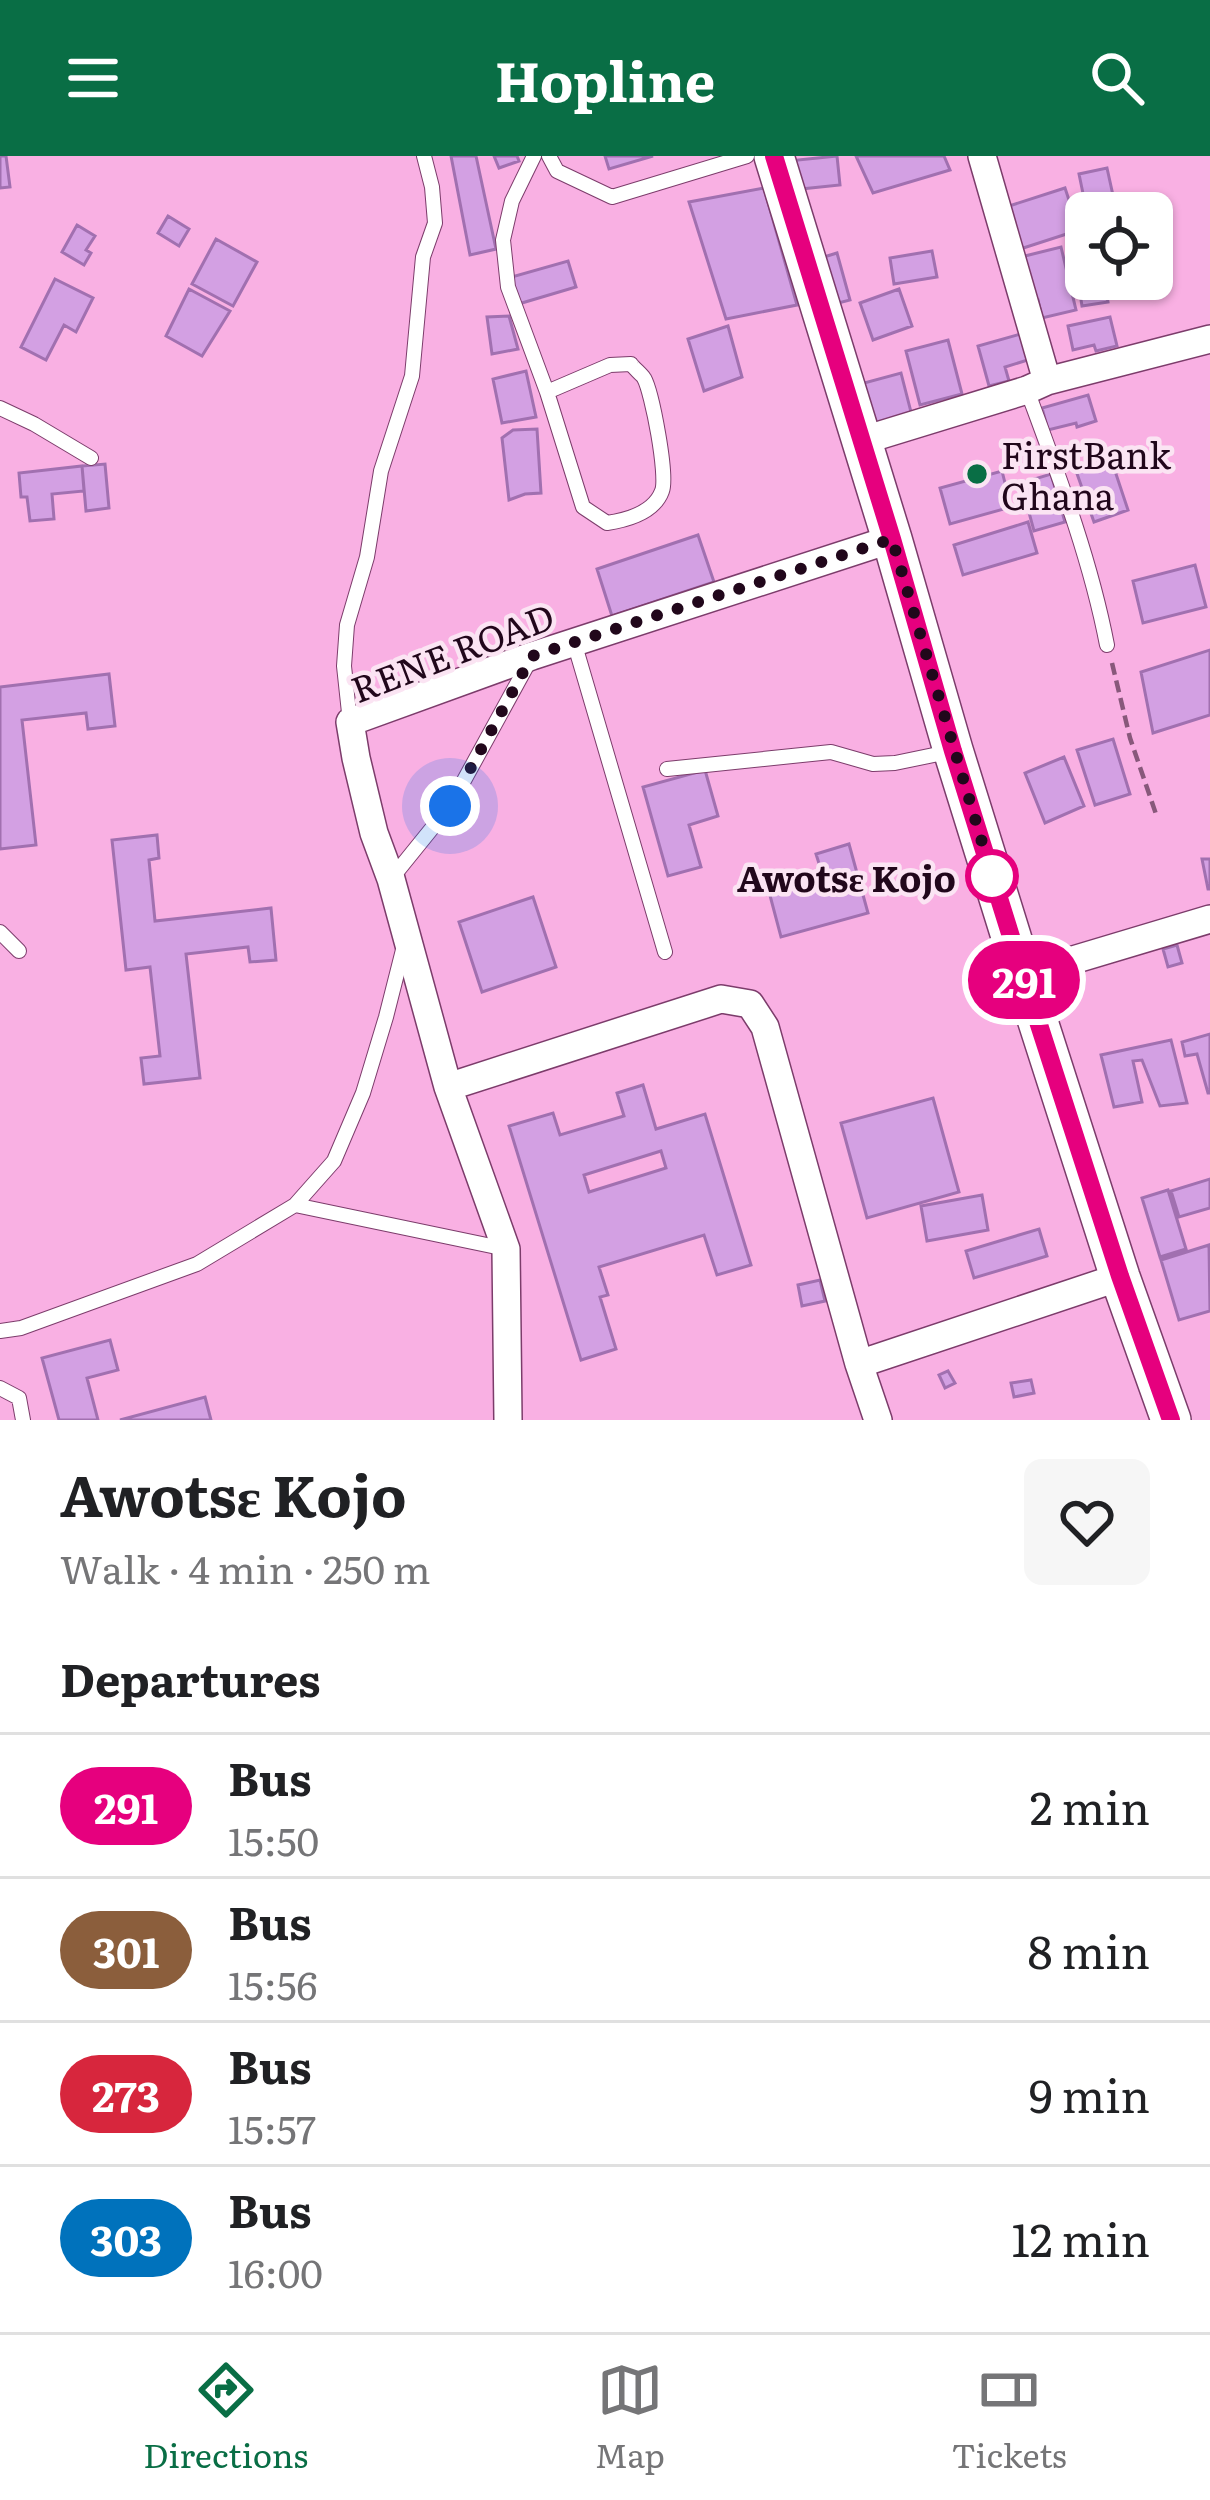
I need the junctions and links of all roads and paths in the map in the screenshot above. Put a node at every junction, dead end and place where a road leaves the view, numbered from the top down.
1 (424, 156) edge
2 (534, 156) edge
3 (548, 156) edge
4 (747, 156) edge
5 (774, 156) edge
6 (982, 156) edge
7 (1210, 339) edge
8 (1037, 386) junction
9 (547, 392) junction
10 (0, 408) edge
11 (861, 441) junction
12 (91, 458) dead end
13 (892, 539) junction
14 (574, 643) junction
15 (1107, 646) joint
16 (532, 656) junction
17 (350, 722) junction
18 (953, 751) junction
19 (668, 769) dead end
20 (1157, 818) dead end
21 (391, 880) junction
22 (1210, 920) edge
23 (0, 932) edge
24 (406, 937) junction
25 (19, 951) dead end
26 (665, 952) dead end
27 (1023, 975) junction
28 (448, 1087) junction
29 (295, 1204) junction
30 (506, 1249) junction
31 (1120, 1276) junction
32 (0, 1331) edge
33 (859, 1364) junction
34 (0, 1388) edge
35 (23, 1420) edge
36 (508, 1420) edge
37 (878, 1420) edge
38 (1171, 1420) edge

1 - 17 lane
2 - 9 lane
3 - 4 lane
5 - 11 main road
6 - 8 street
7 - 8 street
8 - 11 street
8 - 15 lane
9 - 9 lane
10 - 12 lane
11 - 13 main road
13 - 14 street, RENE ROAD
13 - 18 main road
14 - 16 street, RENE ROAD
14 - 26 lane
15 - 20 path
16 - 17 street, RENE ROAD
16 - 21 lane
17 - 21 street, RENE ROAD
18 - 19 lane
18 - 27 main road
21 - 24 street, RENE ROAD
22 - 27 street
23 - 25 lane
24 - 28 street, RENE ROAD
24 - 29 lane
27 - 31 main road
28 - 30 street, RENE ROAD
28 - 33 street
29 - 30 lane
29 - 32 lane
30 - 36 street, RENE ROAD
31 - 33 street
31 - 38 main road
33 - 37 street
34 - 35 lane

